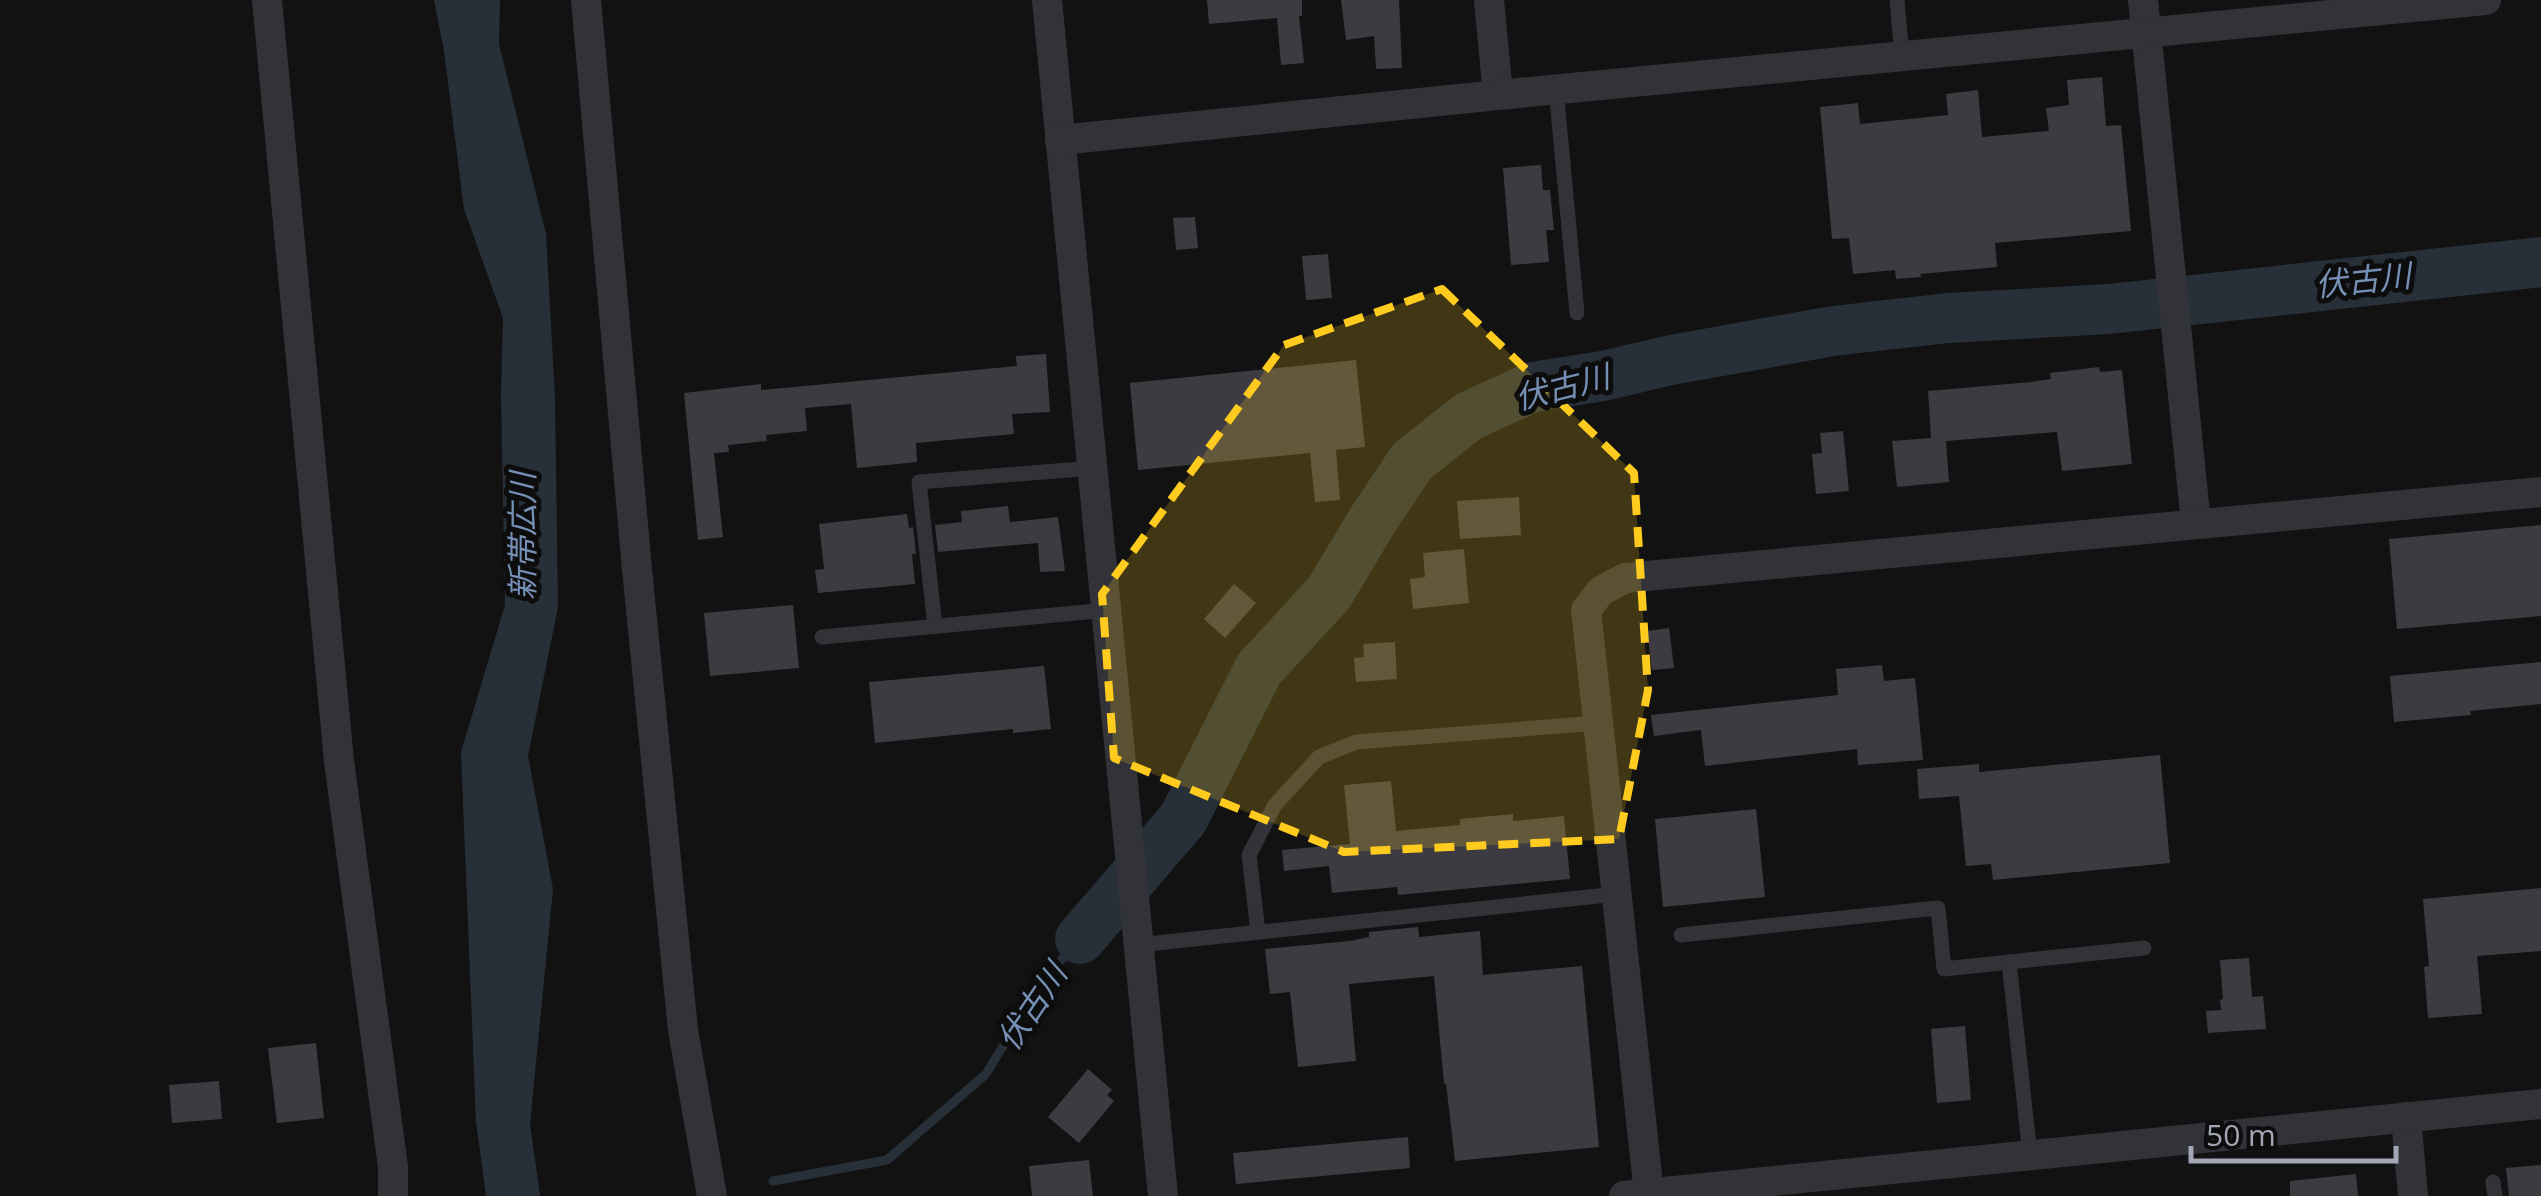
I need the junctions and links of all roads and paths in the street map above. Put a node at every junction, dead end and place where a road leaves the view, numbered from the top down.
1 (267, 0) edge
2 (586, 0) edge
3 (1047, 0) edge
4 (1489, 0) edge
5 (1897, 0) edge
6 (2143, 0) edge
7 (2486, 0) edge
8 (2146, 34) junction
9 (1902, 57) junction
10 (1556, 89) junction
11 (1498, 94) junction
12 (1060, 140) junction
13 (1577, 313) dead end
14 (1093, 468) junction
15 (2541, 492) edge
16 (2196, 524) junction
17 (1107, 610) junction
18 (935, 626) junction
19 (822, 637) dead end
20 (1598, 723) junction
21 (1617, 894) junction
22 (1258, 932) junction
23 (1680, 935) dead end
24 (1138, 940) junction
25 (2144, 948) dead end
26 (2010, 962) junction
27 (2541, 1104) edge
28 (2406, 1117) junction
29 (2030, 1155) junction
30 (1762, 1189) edge
31 (1637, 1195) edge
32 (393, 1196) edge
33 (712, 1196) edge
34 (1162, 1196) edge
35 (2413, 1196) edge

1 - 32 street
2 - 33 street
3 - 12 street
4 - 11 street
5 - 9 lane
6 - 8 street
7 - 8 street
8 - 9 street
8 - 16 street
9 - 10 street
10 - 11 street
10 - 13 lane
11 - 12 street
12 - 14 street
14 - 17 street
14 - 18 lane
15 - 16 street
16 - 20 street
17 - 18 lane
17 - 24 street
18 - 19 lane
20 - 21 street
20 - 22 lane
21 - 22 lane
21 - 31 street
22 - 24 lane
23 - 26 lane
24 - 34 street
25 - 26 lane
26 - 29 lane
27 - 28 street
28 - 29 street
28 - 35 street
29 - 30 street
30 - 31 street

